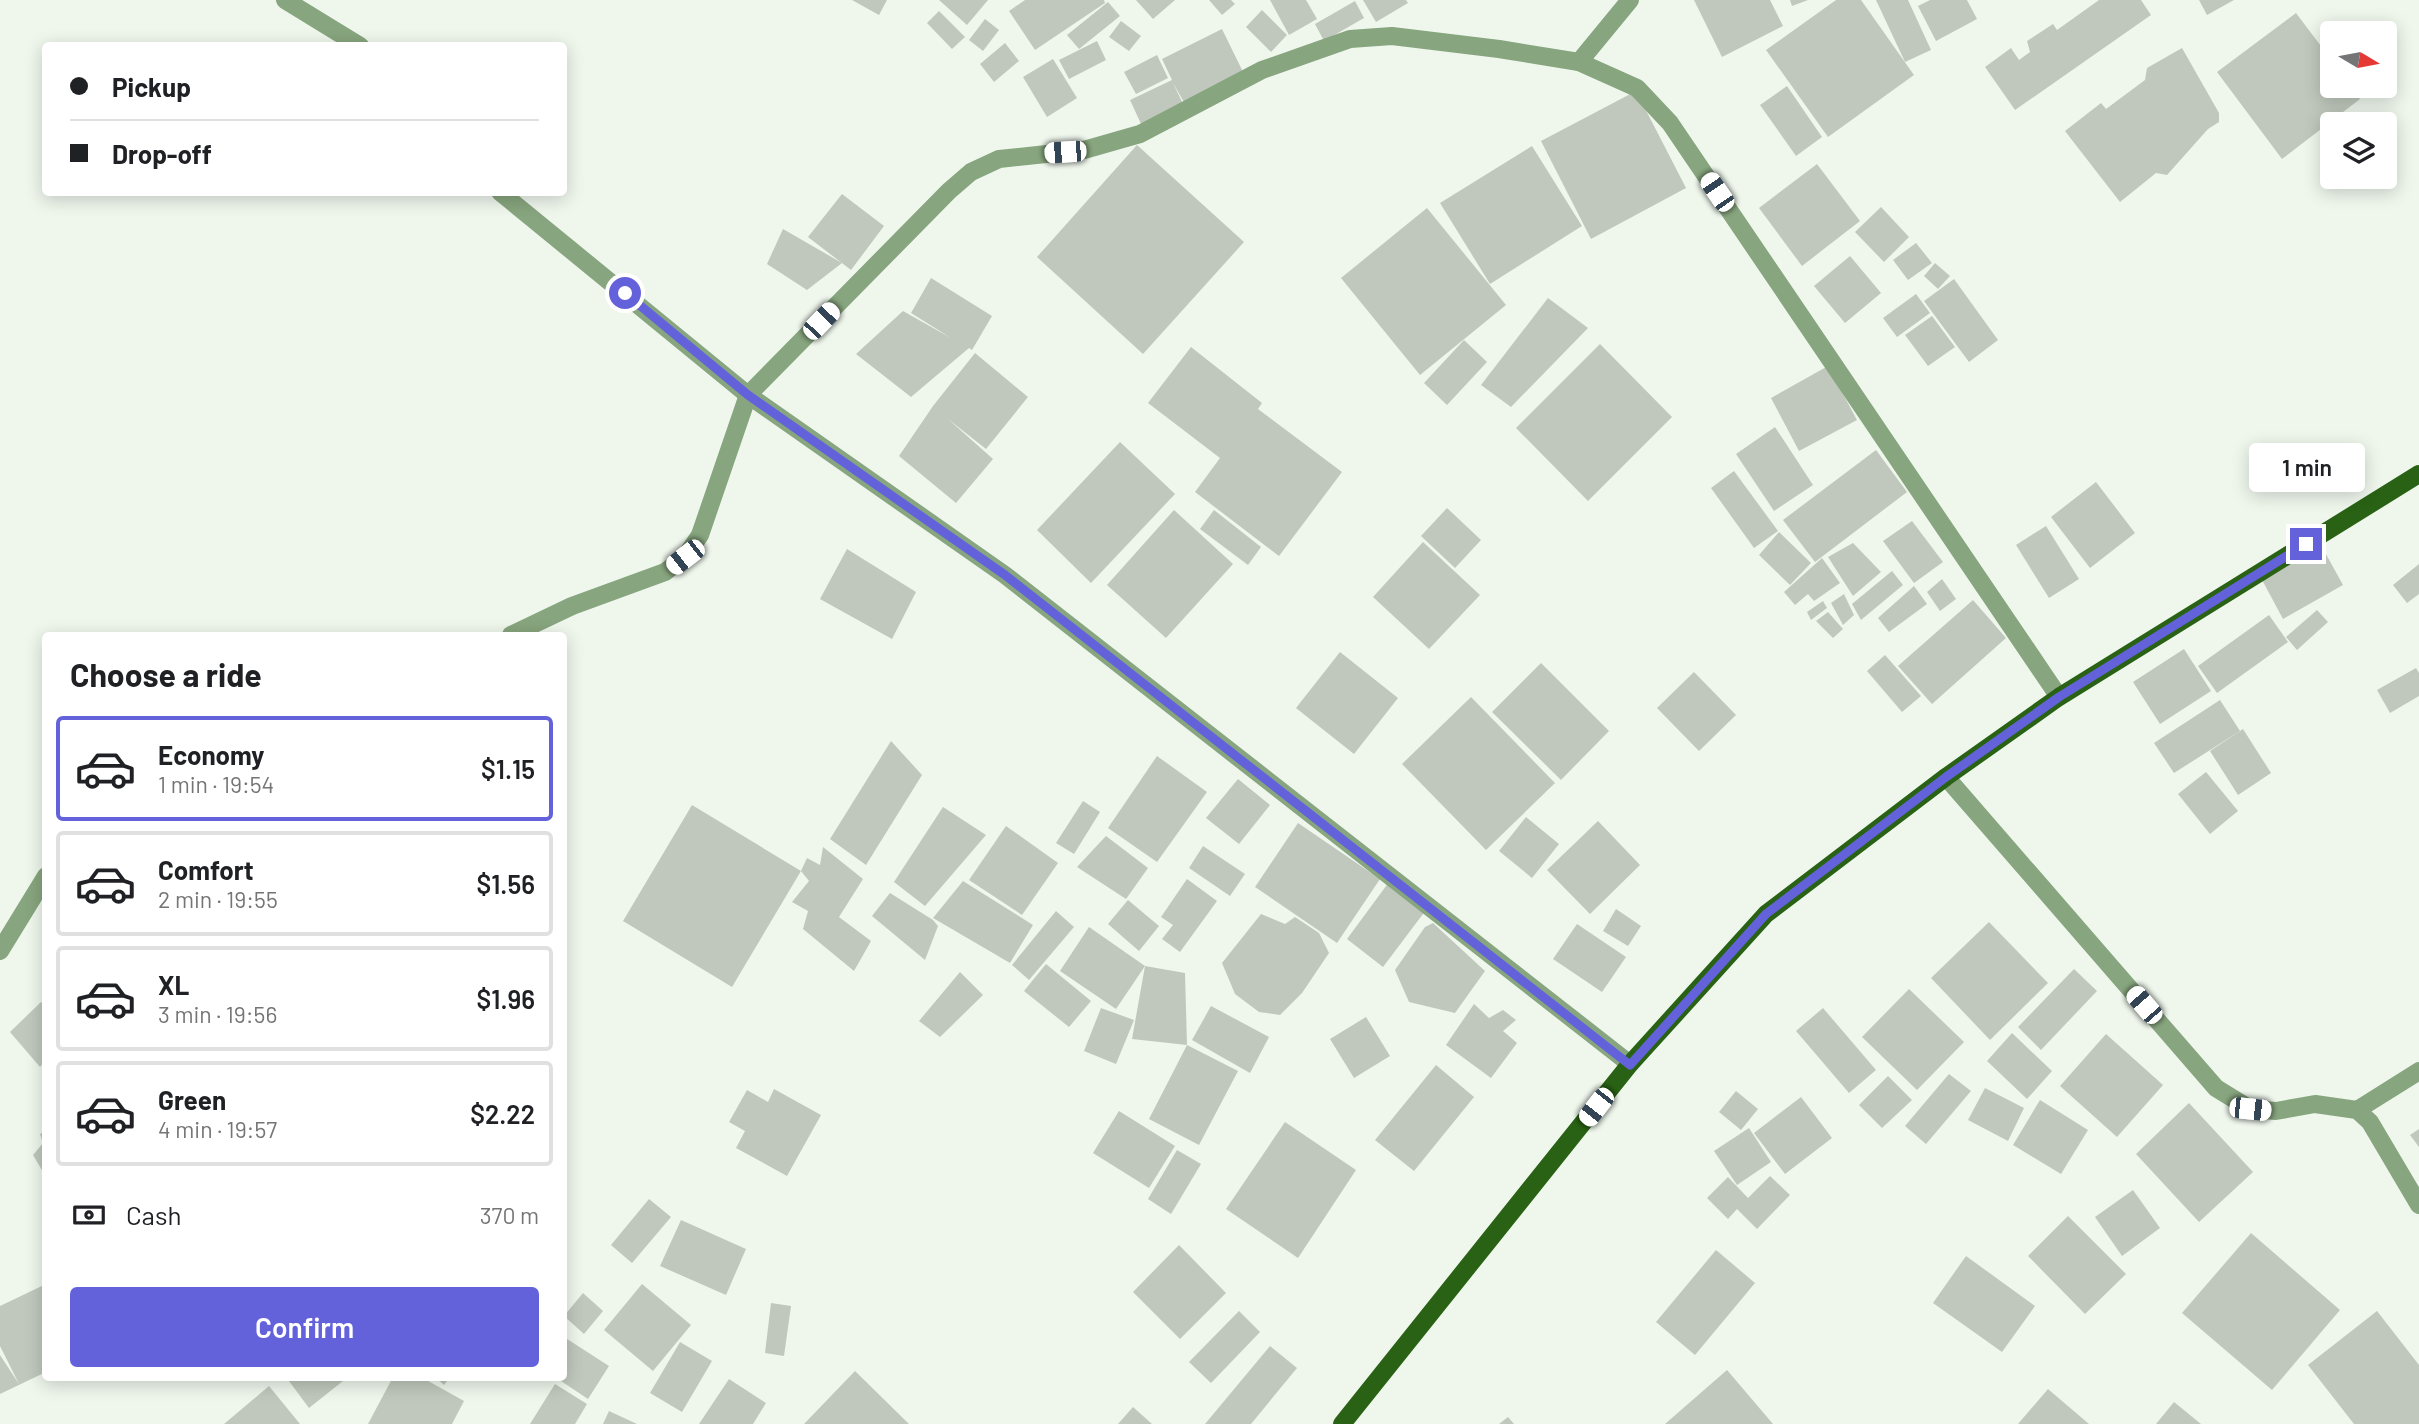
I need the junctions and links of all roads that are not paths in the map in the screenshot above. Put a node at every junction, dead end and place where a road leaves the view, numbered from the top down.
1 (285, 0) edge
2 (1630, 0) edge
3 (353, 42) edge
4 (1579, 62) junction
5 (505, 196) edge
6 (748, 395) junction
7 (2419, 474) edge
8 (517, 632) edge
9 (2059, 697) junction
10 (1946, 777) junction
11 (42, 883) edge
12 (0, 951) edge
13 (1630, 1065) junction
14 (2419, 1071) edge
15 (2357, 1110) junction
16 (2419, 1205) edge
17 (1342, 1424) edge

1 - 3 street
2 - 4 street
4 - 6 street
4 - 9 street
5 - 6 street
6 - 8 street
6 - 13 street
7 - 9 main road
9 - 10 main road
10 - 13 main road
10 - 15 street
11 - 12 street
13 - 17 main road
14 - 15 street
15 - 16 street

